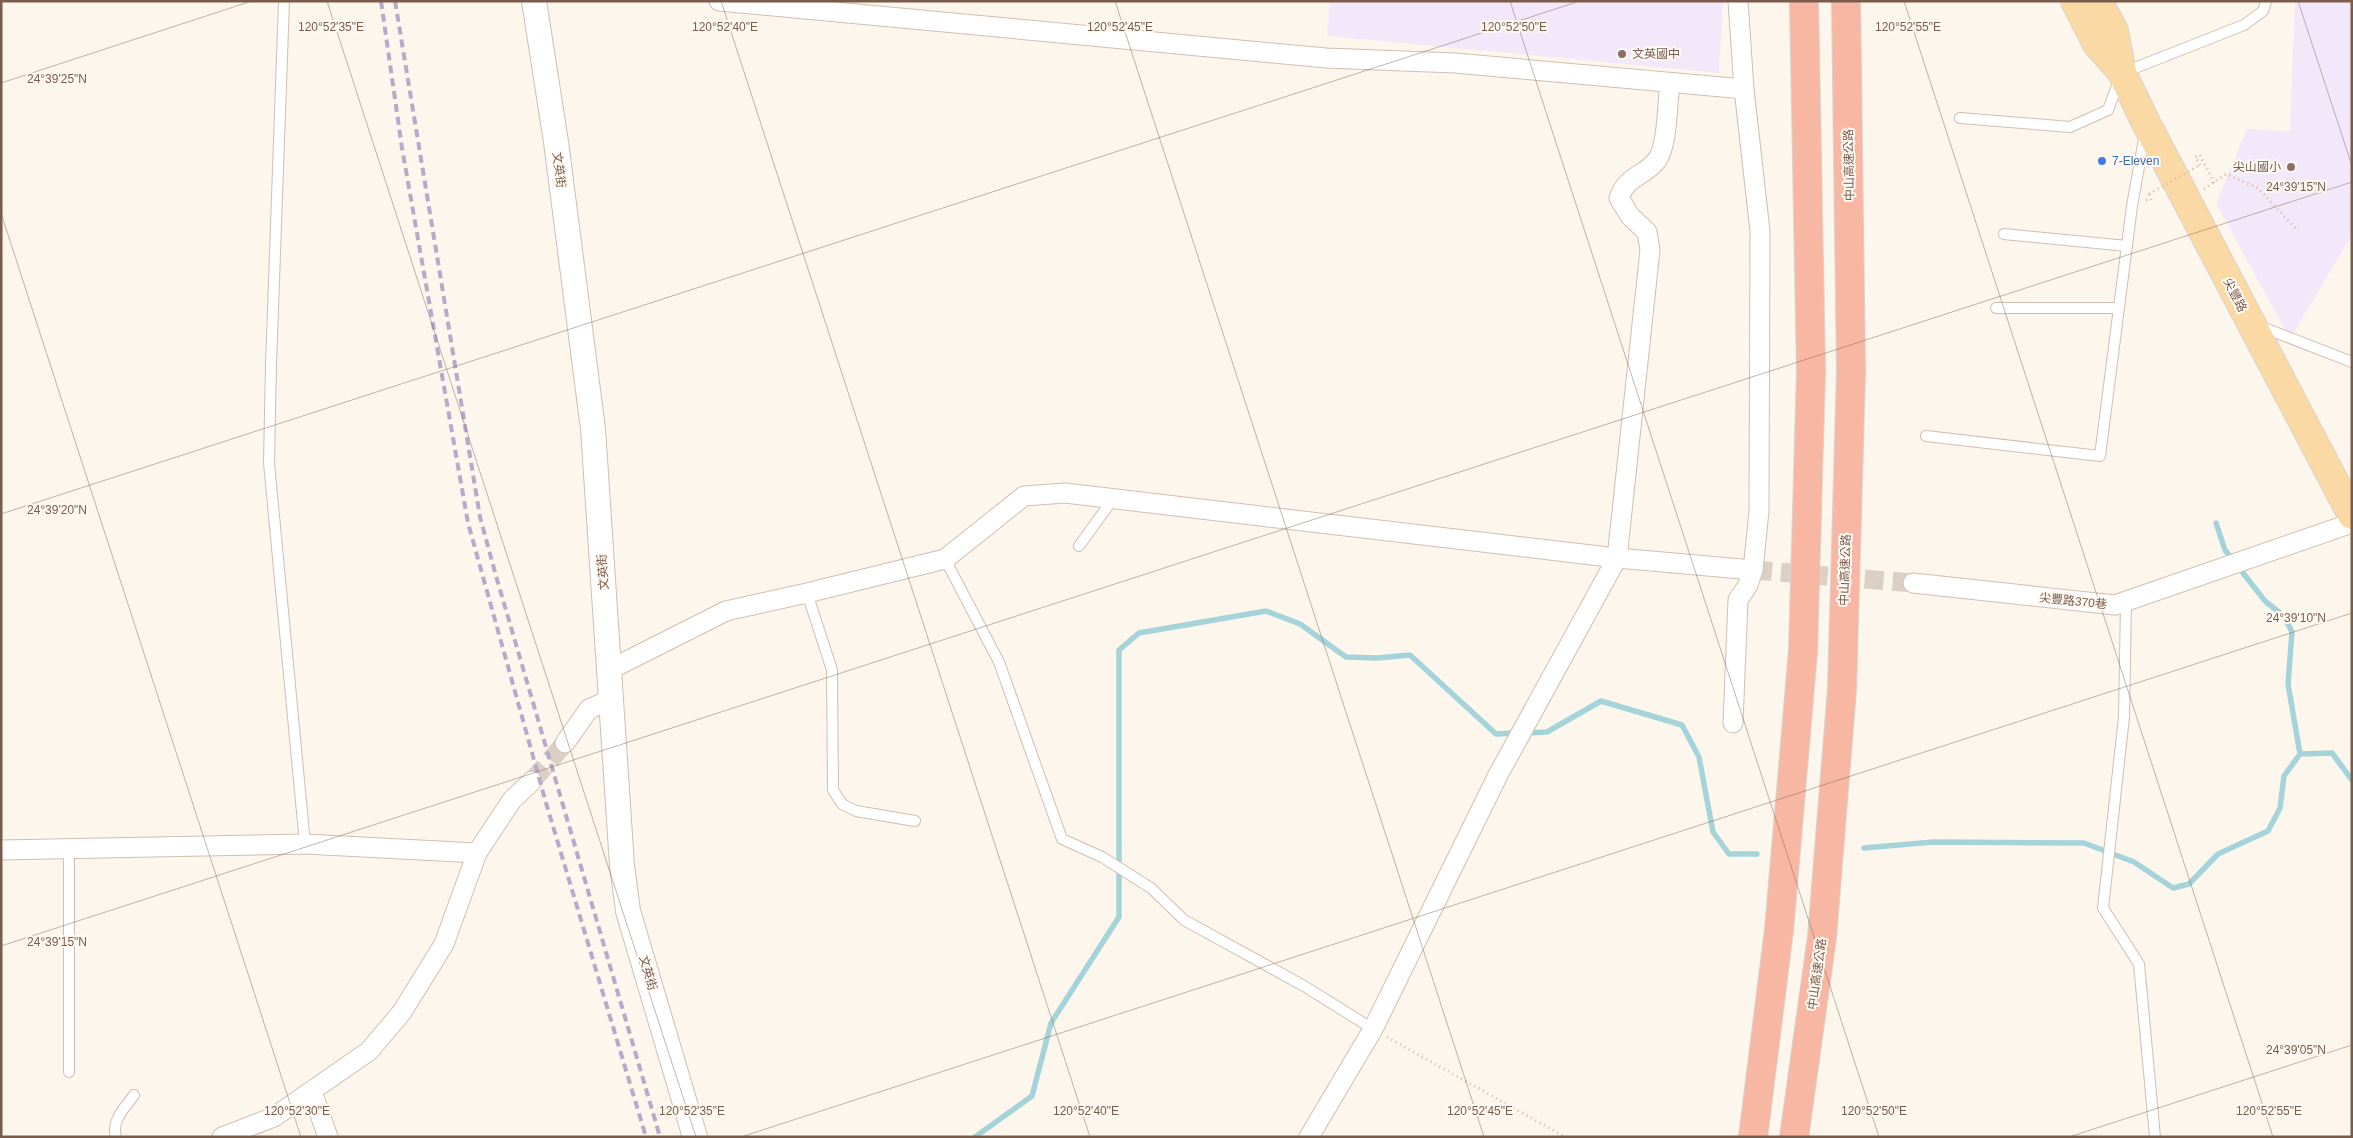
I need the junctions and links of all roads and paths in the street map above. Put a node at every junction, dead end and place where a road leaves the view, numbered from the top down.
1 (284, 1) edge
2 (534, 1) edge
3 (719, 1) edge
4 (1738, 1) edge
5 (1804, 1) edge
6 (1846, 1) edge
7 (2075, 1) edge
8 (2098, 1) edge
9 (2266, 1) edge
10 (2122, 73) junction
11 (1670, 83) junction
12 (1744, 89) junction
13 (1960, 118) dead end
14 (2146, 123) junction
15 (2214, 183) dead end
16 (2149, 194) dead end
17 (2187, 201) junction
18 (2298, 231) dead end
19 (2004, 234) dead end
20 (2127, 246) junction
21 (1996, 308) dead end
22 (2119, 308) junction
23 (2250, 322) junction
24 (2352, 362) edge
25 (1926, 436) dead end
26 (1112, 499) junction
27 (2352, 515) edge
28 (2352, 523) edge
29 (1079, 546) dead end
30 (945, 558) junction
31 (1617, 558) junction
32 (1753, 570) junction
33 (1913, 583) tunnel mouth
34 (806, 593) junction
35 (2126, 602) junction
36 (609, 670) junction
37 (612, 699) junction
38 (1733, 723) dead end
39 (565, 743) tunnel mouth
40 (532, 781) tunnel mouth
41 (915, 821) dead end
42 (305, 844) junction
43 (69, 849) junction
44 (1, 850) edge
45 (477, 854) junction
46 (1374, 1029) junction
47 (69, 1072) dead end
48 (312, 1092) junction
49 (134, 1095) dead end
50 (116, 1137) edge
51 (222, 1137) edge
52 (328, 1137) edge
53 (695, 1137) edge
54 (1309, 1137) edge
55 (1565, 1137) edge
56 (1753, 1137) edge
57 (1794, 1137) edge
58 (2155, 1137) edge

1 - 42 lane
2 - 36 street, 文英街
3 - 11 street
4 - 12 street
5 - 56 highway
6 - 57 highway, 中山高速公路
7 - 10 main road, 尖豐路
8 - 10 main road, 尖豐路
9 - 10 lane
10 - 13 lane
10 - 14 main road, 尖豐路
11 - 12 street
11 - 31 street
12 - 32 street
14 - 17 main road, 尖豐路
14 - 20 lane
15 - 16 path, bridge
17 - 18 path
17 - 23 main road, 尖豐路
19 - 20 lane
20 - 22 lane
21 - 22 lane
22 - 25 lane
23 - 24 lane
23 - 27 main road, 尖豐路
26 - 29 lane
26 - 30 street
26 - 31 street
28 - 35 street, 尖豐路370巷
30 - 34 street
30 - 46 lane
31 - 32 street
31 - 46 street
32 - 38 street
33 - 35 street, 尖豐路370巷
34 - 36 street
34 - 41 lane
35 - 58 lane
36 - 37 street, 文英街
37 - 39 street
37 - 53 street, 文英街
40 - 45 street
42 - 43 street
42 - 45 street
43 - 44 street
43 - 47 lane
45 - 48 street
46 - 54 street
46 - 55 path
48 - 51 street
48 - 52 street
49 - 50 lane

